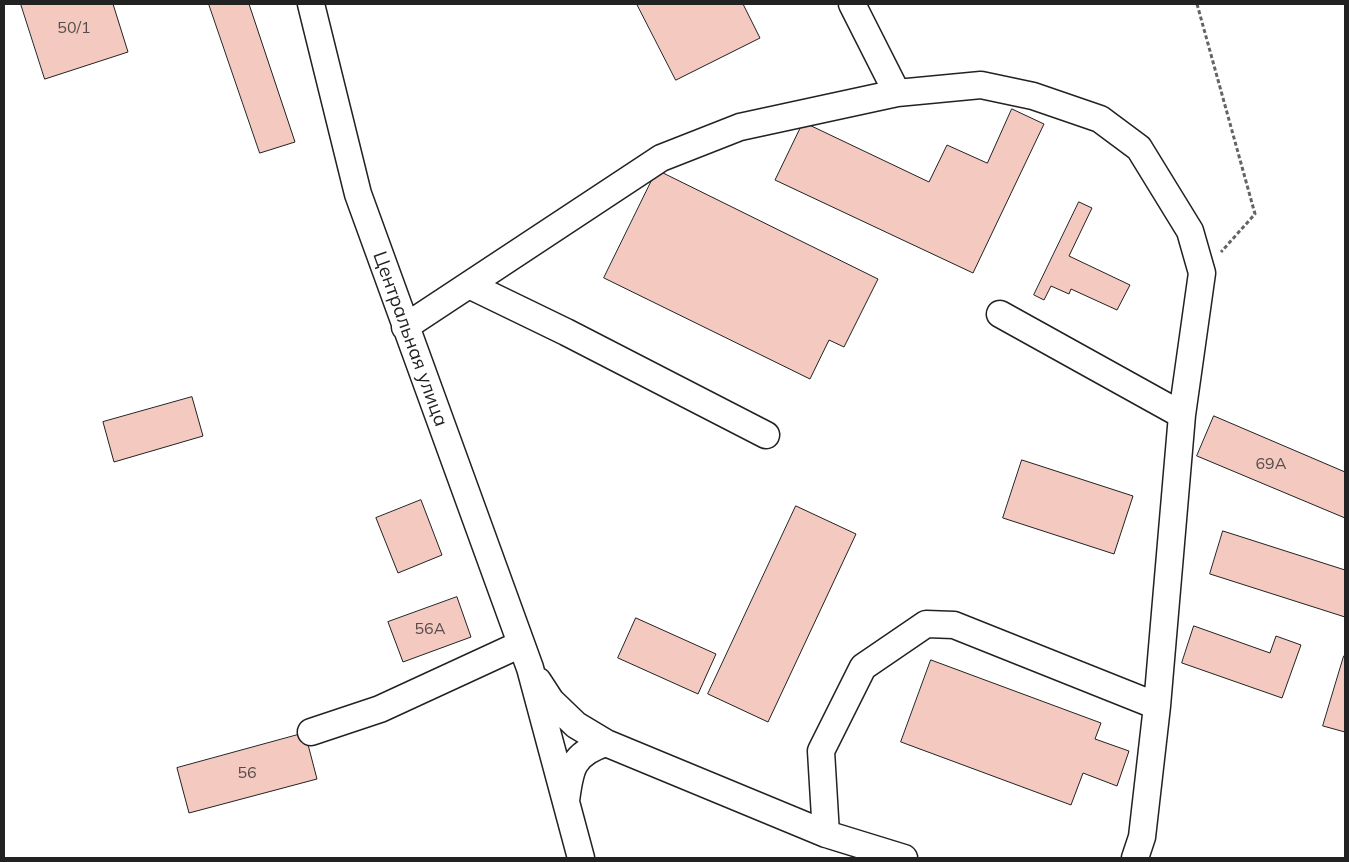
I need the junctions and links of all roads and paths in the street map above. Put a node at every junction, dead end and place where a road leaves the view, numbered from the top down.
1 (311, 4) edge
2 (852, 4) edge
3 (1197, 4) edge
4 (897, 93) junction
5 (1202, 273) junction
6 (469, 285) junction
7 (1000, 314) dead end
8 (405, 327) junction
9 (1182, 415) junction
10 (766, 435) dead end
11 (525, 656) junction
12 (1157, 706) junction
13 (311, 732) dead end
14 (606, 744) junction
15 (566, 807) junction
16 (826, 834) junction
17 (581, 858) edge
18 (904, 858) edge
19 (1135, 858) edge

1 - 8 street, Центральная улица
2 - 4 street
3 - 5 path
4 - 5 street
4 - 6 street
5 - 9 street
6 - 8 street
6 - 10 street
7 - 9 street
8 - 11 street, Центральная улица
9 - 12 street
11 - 13 street
11 - 14 street
11 - 15 street
12 - 16 street
12 - 19 street
14 - 15 street
14 - 16 street
15 - 17 street
16 - 18 street

